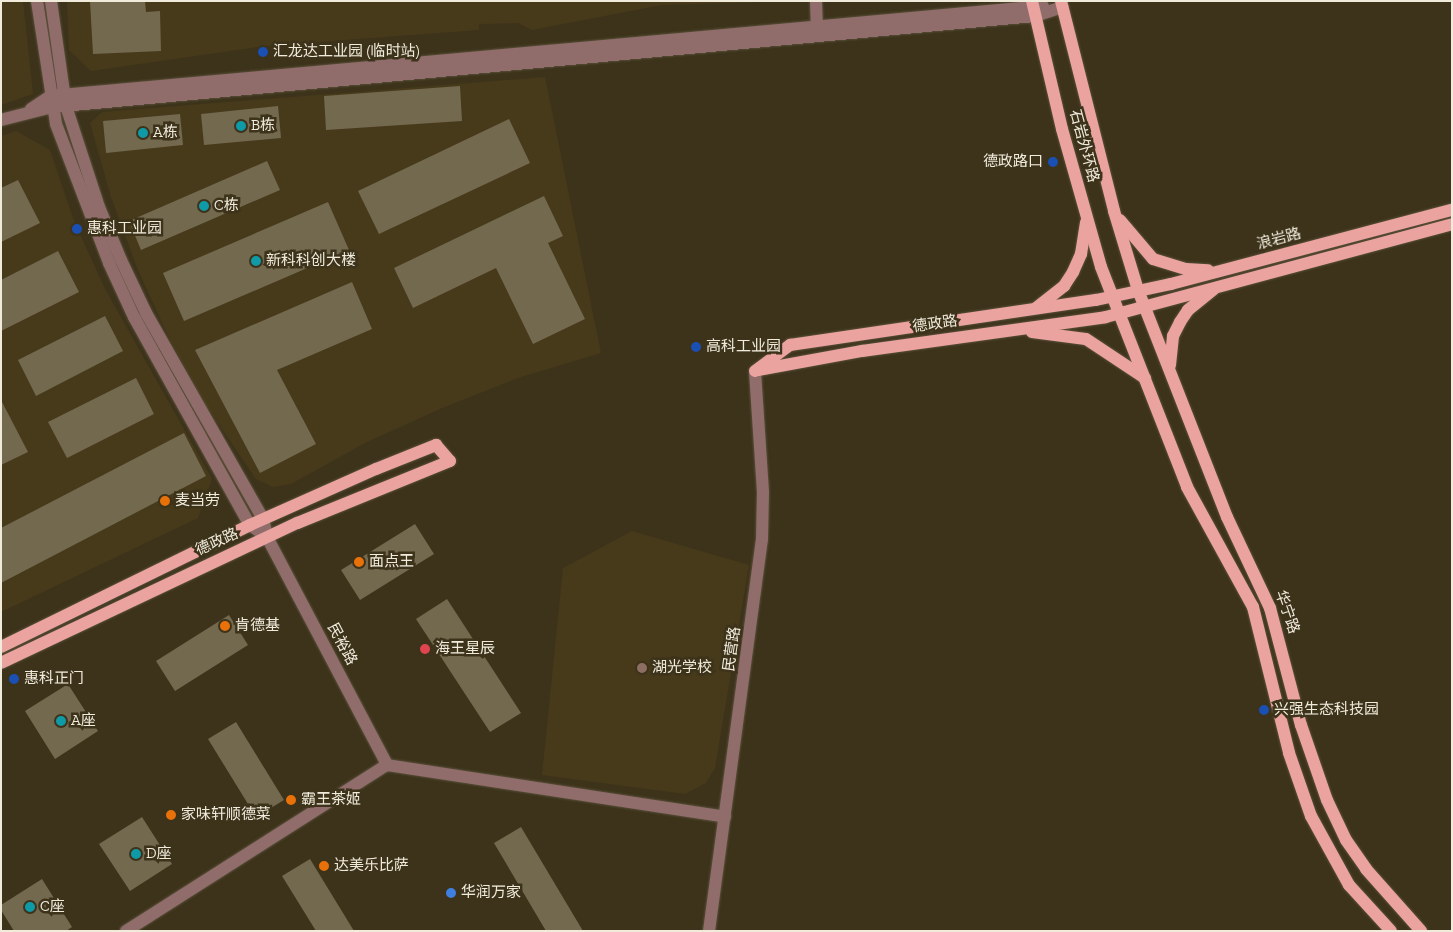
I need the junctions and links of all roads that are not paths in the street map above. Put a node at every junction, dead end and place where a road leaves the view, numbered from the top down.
1 (37, 1) edge
2 (51, 1) edge
3 (816, 1) edge
4 (1062, 4) edge
5 (1033, 7) edge
6 (817, 25) junction
7 (64, 100) junction
8 (51, 102) junction
9 (1, 120) edge
10 (1452, 210) edge
11 (1114, 211) junction
12 (1086, 217) junction
13 (1452, 224) edge
14 (1226, 276) junction
15 (1138, 290) junction
16 (1113, 296) junction
17 (1146, 307) junction
18 (1032, 310) junction
19 (1120, 313) junction
20 (1010, 330) junction
21 (1171, 370) junction
22 (756, 371) junction
23 (1145, 378) junction
24 (263, 519) junction
25 (250, 525) junction
26 (267, 537) junction
27 (1, 647) edge
28 (1, 663) edge
29 (387, 765) junction
30 (725, 818) junction
31 (126, 931) edge
32 (709, 931) edge
33 (1391, 931) edge
34 (1421, 931) edge

1 - 8 street
2 - 7 street
3 - 6 street
4 - 5 street
4 - 11 main road, 石岩外环路
5 - 6 street
5 - 7 street
5 - 12 main road, 石岩外环路
6 - 7 street
7 - 8 street
7 - 24 street
8 - 9 street
8 - 25 street
10 - 14 main road, 浪岩路
11 - 14 main road
11 - 15 main road, 石岩外环路
12 - 16 main road, 石岩外环路
12 - 18 main road
13 - 14 main road, 浪岩路
14 - 15 main road, 浪岩路
14 - 17 main road, 浪岩路
14 - 21 main road
15 - 16 main road, 浪岩路
15 - 17 main road, 华宁路
16 - 18 main road, 德政路
16 - 19 main road, 华宁路
17 - 19 main road, 浪岩路
17 - 21 main road, 华宁路
18 - 22 main road, 德政路
19 - 20 main road, 德政路
19 - 23 main road, 华宁路
20 - 22 main road, 德政路
20 - 23 main road
21 - 34 main road, 华宁路
22 - 30 street, 民营路
23 - 33 main road, 华宁路
24 - 25 main road, 德政路
24 - 26 street
24 - 26 main road, 德政路
25 - 26 street
25 - 27 main road, 德政路
26 - 28 main road, 德政路
26 - 29 street, 民裕路
29 - 30 street
29 - 31 street
30 - 32 street, 民营路

